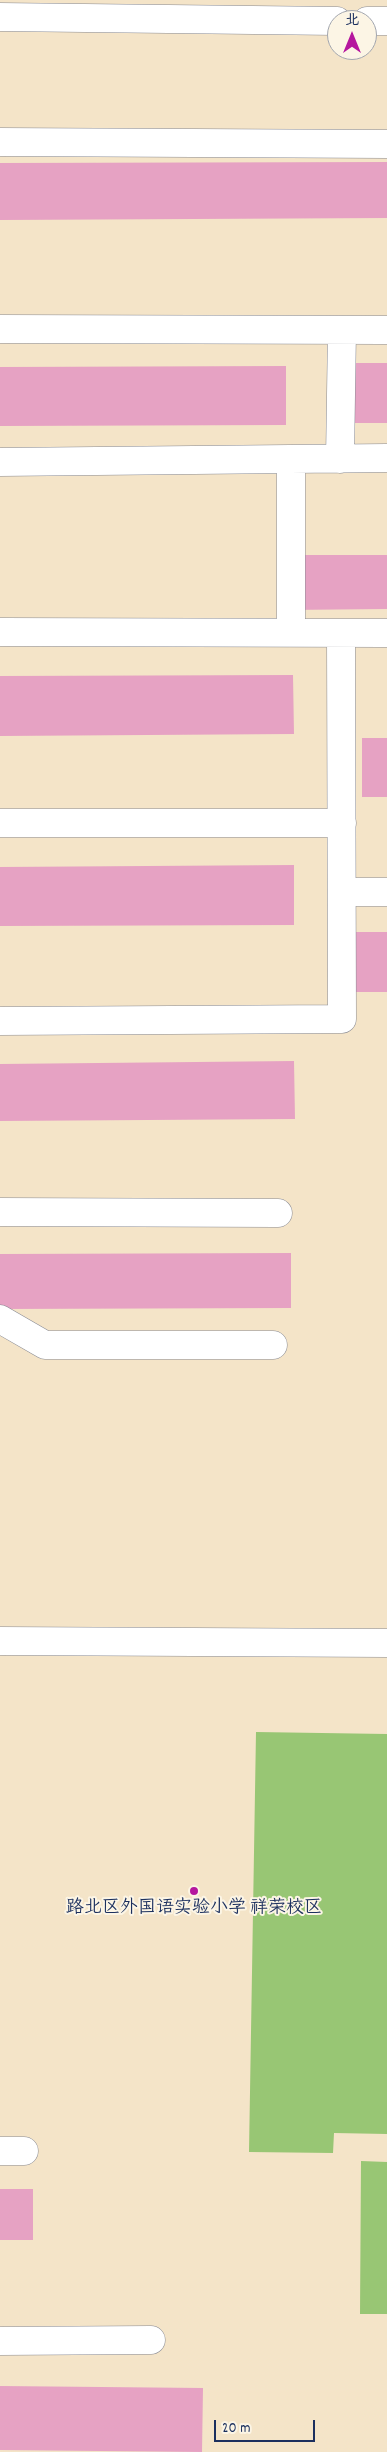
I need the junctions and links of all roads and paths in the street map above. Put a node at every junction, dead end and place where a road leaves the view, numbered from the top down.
1 (0, 17) edge
2 (327, 21) edge
3 (0, 142) edge
4 (387, 144) edge
5 (0, 329) edge
6 (342, 330) junction
7 (387, 330) edge
8 (387, 458) edge
9 (340, 459) junction
10 (291, 460) junction
11 (0, 462) edge
12 (0, 632) edge
13 (291, 632) junction
14 (341, 633) junction
15 (387, 633) edge
16 (0, 823) edge
17 (342, 823) junction
18 (342, 892) junction
19 (387, 892) edge
20 (0, 1021) edge
21 (0, 1212) edge
22 (278, 1213) dead end
23 (0, 1319) edge
24 (273, 1345) dead end
25 (0, 1640) edge
26 (387, 1643) edge
27 (151, 2340) dead end
28 (0, 2341) edge

1 - 2 street
3 - 4 street
5 - 6 street
6 - 7 street
6 - 9 street
8 - 9 street
9 - 10 street
10 - 11 street
10 - 13 street
12 - 13 street
13 - 14 street
14 - 15 street
14 - 17 street
16 - 17 street
17 - 18 street
18 - 19 street
18 - 20 street
21 - 22 street
23 - 24 street
25 - 26 street
27 - 28 street

